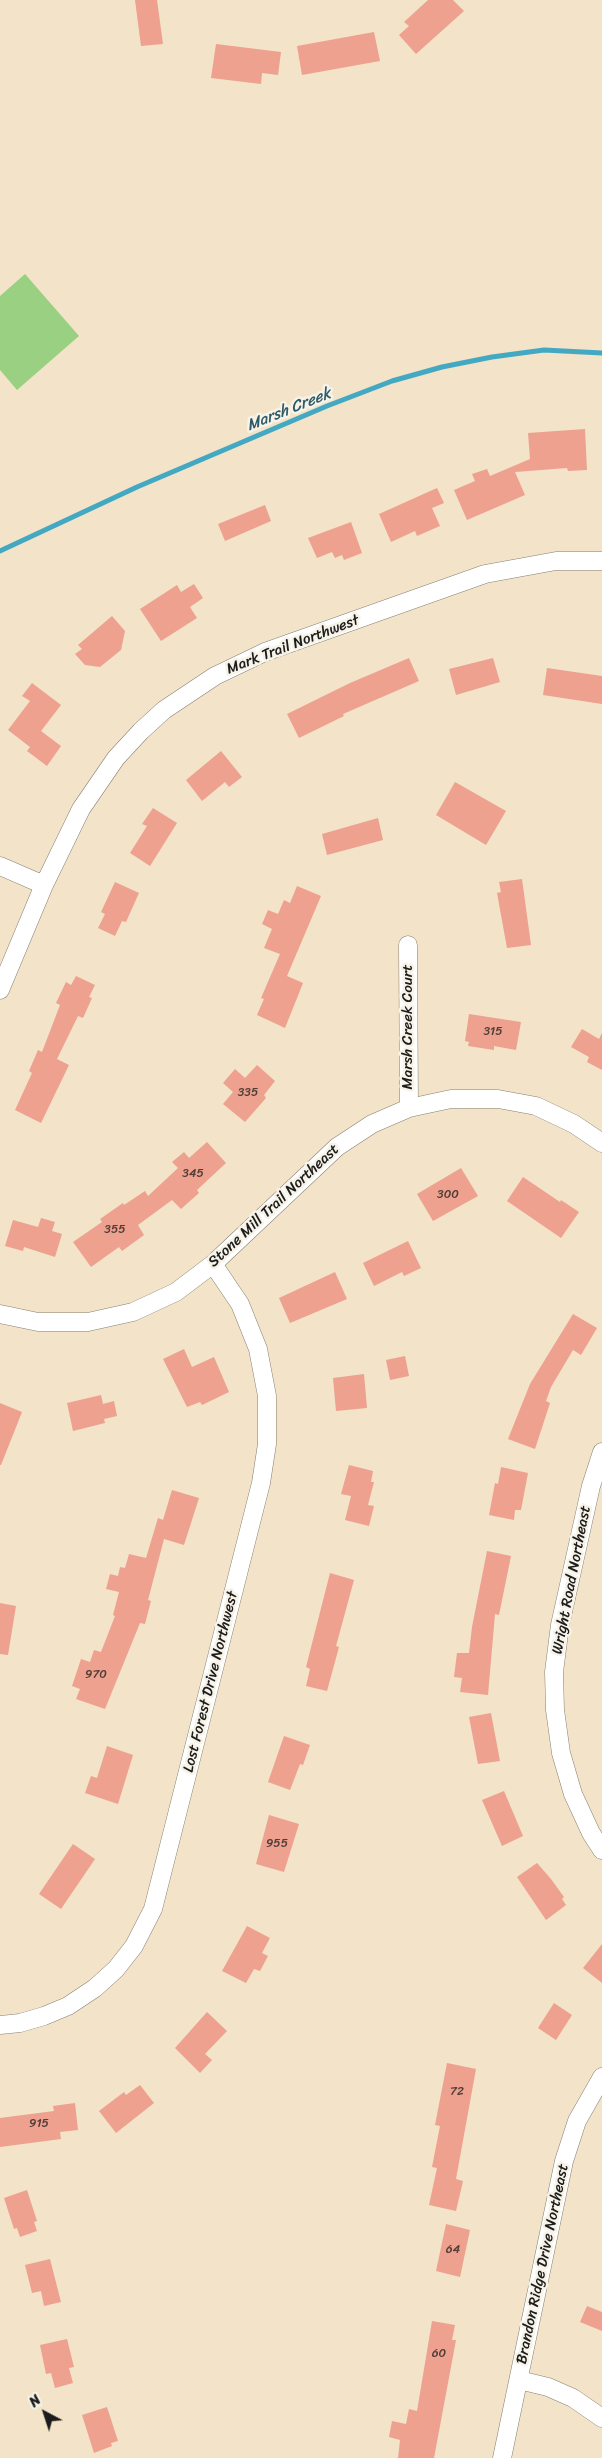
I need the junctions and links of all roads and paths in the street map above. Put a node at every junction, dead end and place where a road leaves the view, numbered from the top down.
1 (602, 561) edge
2 (0, 866) edge
3 (44, 885) junction
4 (408, 945) dead end
5 (0, 990) edge
6 (409, 1108) junction
7 (602, 1142) edge
8 (213, 1264) junction
9 (0, 1314) edge
10 (602, 1452) edge
11 (602, 1850) edge
12 (0, 2025) edge
13 (602, 2077) edge
14 (519, 2380) junction
15 (602, 2418) edge
16 (502, 2458) edge

1 - 3 street, Mark Trail Northwest
2 - 3 street
3 - 5 street, Mark Trail Northwest
4 - 6 street, Marsh Creek Court
6 - 7 street, Stone Mill Trail Northeast
6 - 8 street, Stone Mill Trail Northeast
8 - 9 street, Stone Mill Trail Northeast
8 - 12 street, Lost Forest Drive Northwest
10 - 11 street, Wright Road Northeast
13 - 14 street, Brandon Ridge Drive Northeast
14 - 15 street
14 - 16 street, Brandon Ridge Drive Northeast

